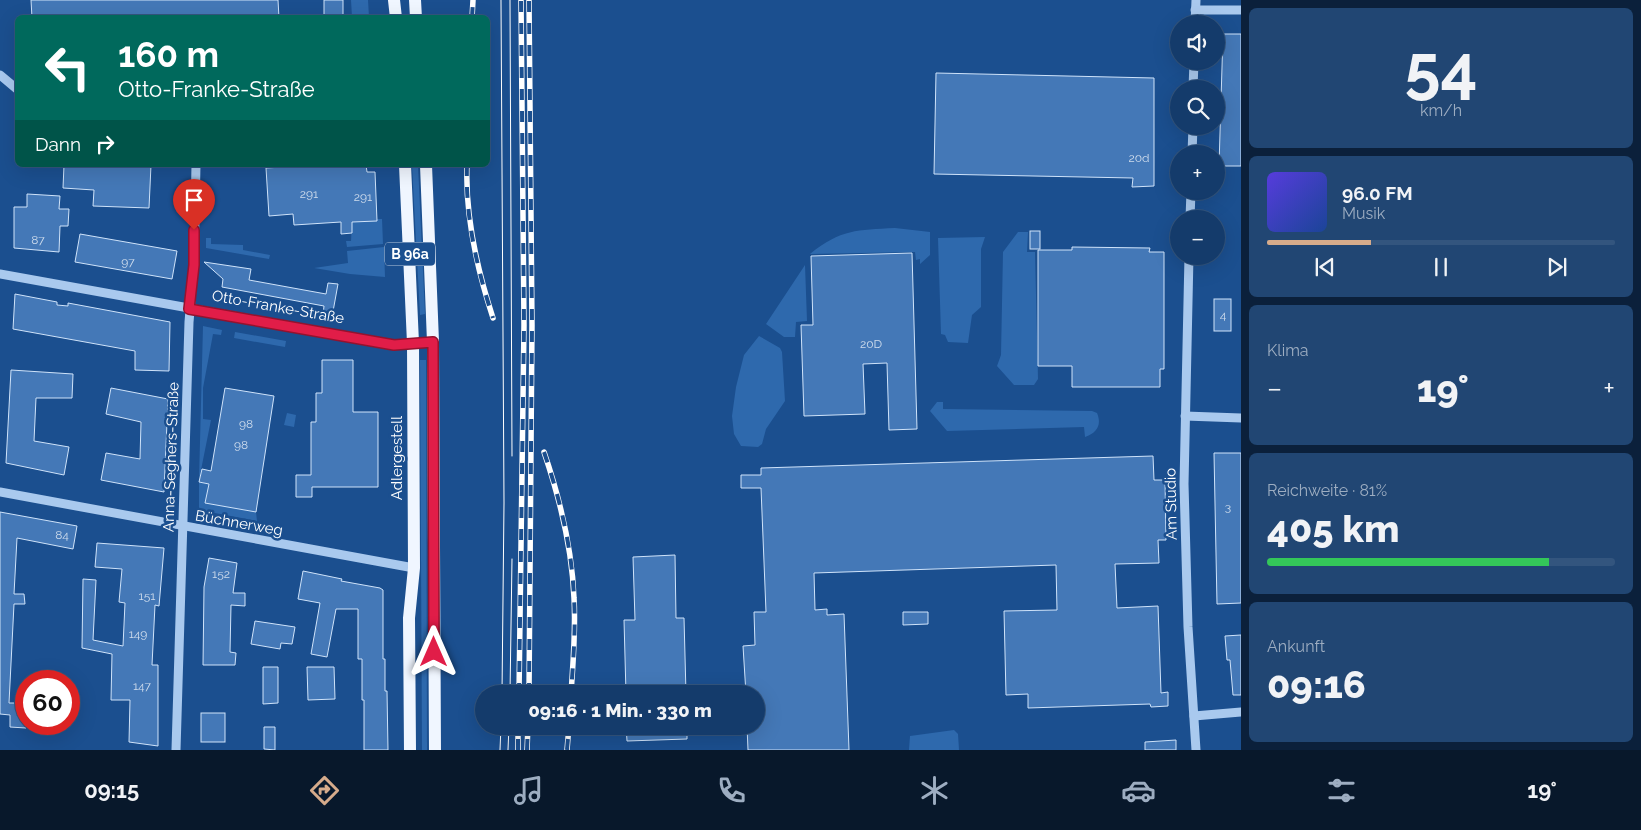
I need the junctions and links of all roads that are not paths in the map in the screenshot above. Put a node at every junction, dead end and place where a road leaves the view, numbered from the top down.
1 (394, 0) edge
2 (415, 0) edge
3 (1196, 0) edge
4 (1195, 10) junction
5 (1241, 10) edge
6 (396, 15) edge
7 (416, 15) edge
8 (1195, 15) edge
9 (0, 75) edge
10 (15, 88) edge
11 (196, 167) edge
12 (406, 167) edge
13 (426, 167) edge
14 (1189, 265) edge
15 (0, 274) edge
16 (189, 309) junction
17 (433, 342) junction
18 (414, 343) junction
19 (1185, 416) junction
20 (1241, 418) edge
21 (0, 492) edge
22 (183, 527) junction
23 (414, 568) junction
24 (1241, 712) edge
25 (1194, 716) junction
26 (176, 750) edge
27 (410, 750) edge
28 (434, 750) edge
29 (1196, 750) edge

1 - 6 main road
2 - 7 main road
3 - 4 street
4 - 5 street
4 - 8 street
9 - 10 street
11 - 16 street, Anna-Seghers-Straße
12 - 18 main road, Adlergestell / B 96a
13 - 17 main road, B 96a
14 - 19 street, Am Studio
15 - 16 street, Otto-Franke-Straße
16 - 18 street, Otto-Franke-Straße
16 - 22 street, Anna-Seghers-Straße
17 - 18 main road, Otto-Franke-Straße
17 - 28 main road, B 96a
18 - 23 main road, Adlergestell / B 96a
19 - 20 street
19 - 25 street, Am Studio
21 - 22 street, Büchnerweg
22 - 23 street, Büchnerweg
22 - 26 street, Anna-Seghers-Straße
23 - 27 main road, Adlergestell / B 96a
24 - 25 street
25 - 29 street, Am Studio

